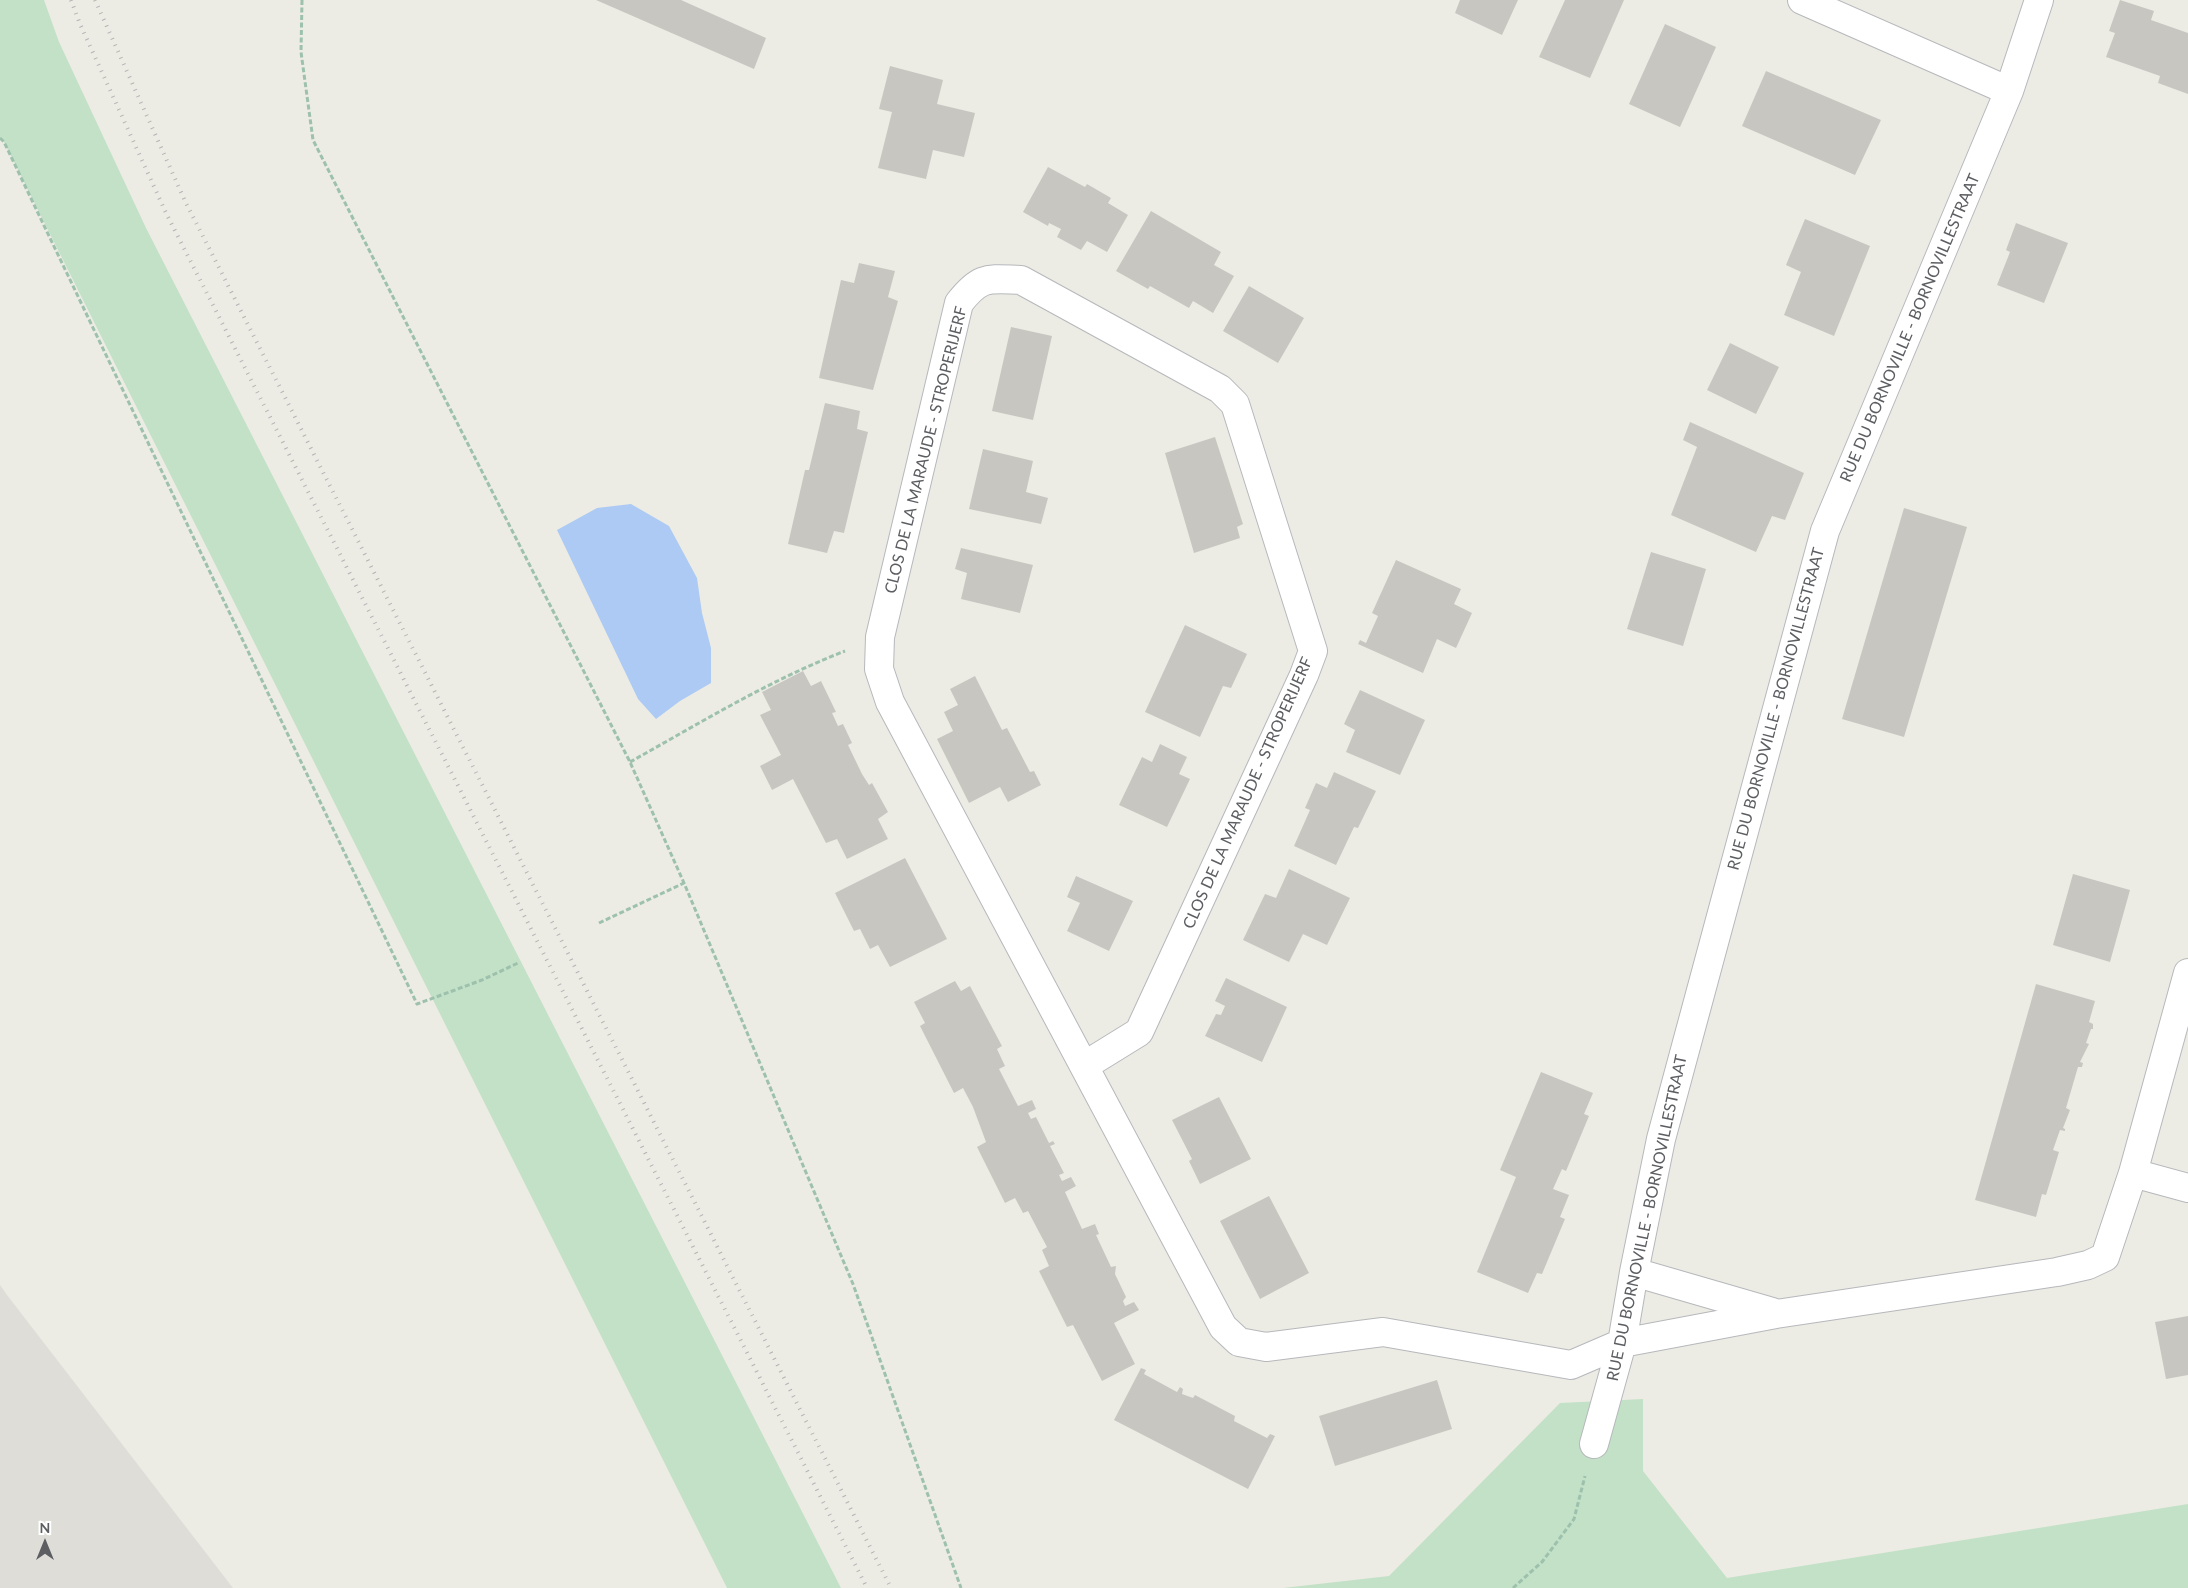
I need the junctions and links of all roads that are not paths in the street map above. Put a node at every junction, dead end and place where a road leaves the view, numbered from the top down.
1 (1802, 0) edge
2 (2038, 0) edge
3 (2009, 91) junction
4 (2188, 973) edge
5 (1084, 1066) junction
6 (2133, 1173) junction
7 (2188, 1188) edge
8 (1634, 1272) junction
9 (1776, 1314) junction
10 (1622, 1343) junction
11 (1594, 1444) road end

1 - 3 street
2 - 3 street, RUE DU BORNOVILLE - BORNOVILLESTRAAT
3 - 8 street, RUE DU BORNOVILLE - BORNOVILLESTRAAT
4 - 6 street, CLOS DE LA MARAUDE - STROPERIJERF
5 - 5 street, CLOS DE LA MARAUDE - STROPERIJERF
5 - 10 street, CLOS DE LA MARAUDE - STROPERIJERF
6 - 7 street
6 - 9 street, CLOS DE LA MARAUDE - STROPERIJERF
8 - 9 street
8 - 10 street, RUE DU BORNOVILLE - BORNOVILLESTRAAT
9 - 10 street, CLOS DE LA MARAUDE - STROPERIJERF
10 - 11 street, RUE DU BORNOVILLE - BORNOVILLESTRAAT

